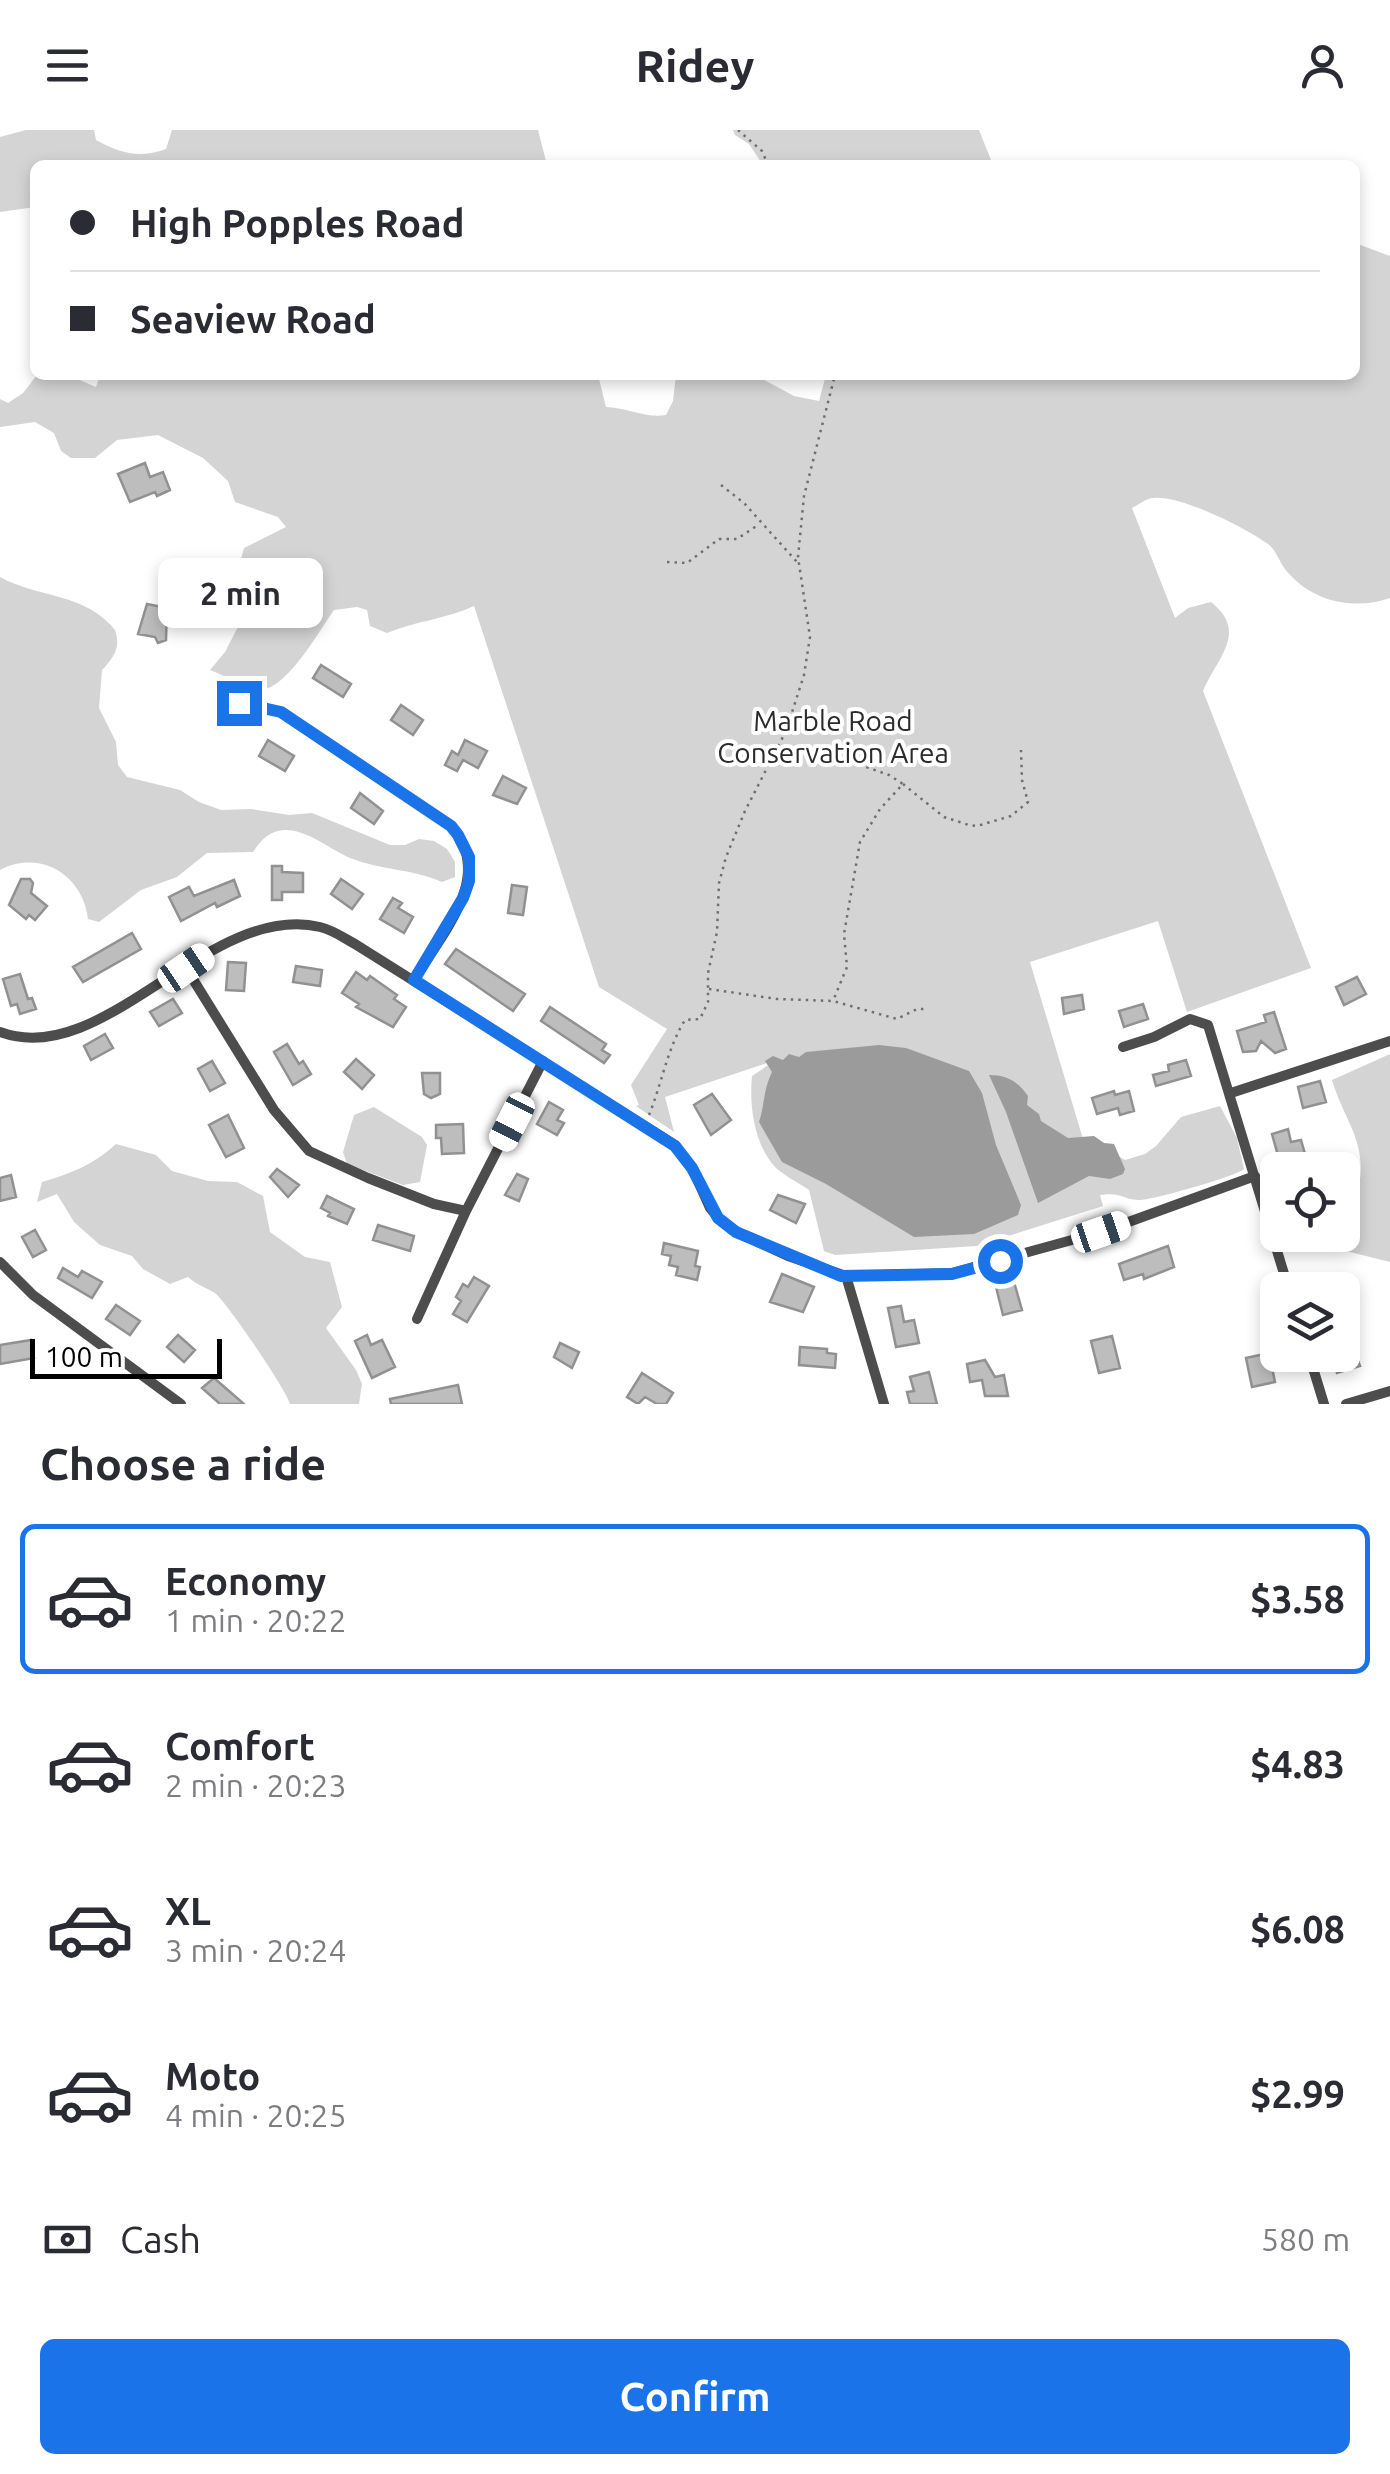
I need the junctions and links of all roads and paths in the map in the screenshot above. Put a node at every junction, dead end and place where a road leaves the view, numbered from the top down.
1 (738, 130) edge
2 (766, 160) edge
3 (834, 380) edge
4 (721, 485) dead end
5 (760, 524) junction
6 (667, 562) dead end
7 (799, 564) junction
8 (219, 712) dead end
9 (778, 749) junction
10 (1021, 750) dead end
11 (903, 784) junction
12 (186, 968) junction
13 (414, 980) junction
14 (708, 988) junction
15 (833, 1001) junction
16 (927, 1009) dead end
17 (0, 1032) edge
18 (1390, 1041) edge
19 (1122, 1048) dead end
20 (543, 1062) junction
21 (1231, 1093) junction
22 (646, 1124) junction
23 (1255, 1176) junction
24 (466, 1211) junction
25 (0, 1262) edge
26 (1284, 1272) edge
27 (846, 1276) junction
28 (417, 1319) dead end
29 (1314, 1372) edge
30 (1390, 1391) edge
31 (181, 1404) edge
32 (884, 1404) edge
33 (1324, 1404) edge
34 (1346, 1404) edge

1 - 2 path
3 - 7 path
4 - 5 path
5 - 6 path
5 - 7 path
7 - 9 path
8 - 13 street
9 - 11 path
9 - 14 path
10 - 11 path
11 - 15 path
12 - 13 street
12 - 17 street
12 - 24 street
13 - 20 street
14 - 15 path
14 - 22 path
15 - 16 path
18 - 21 street
19 - 21 street
20 - 22 street
20 - 24 street
21 - 23 street
22 - 27 street
23 - 26 street
23 - 27 street
24 - 28 street
25 - 31 street
27 - 32 street
29 - 33 street
30 - 34 street

